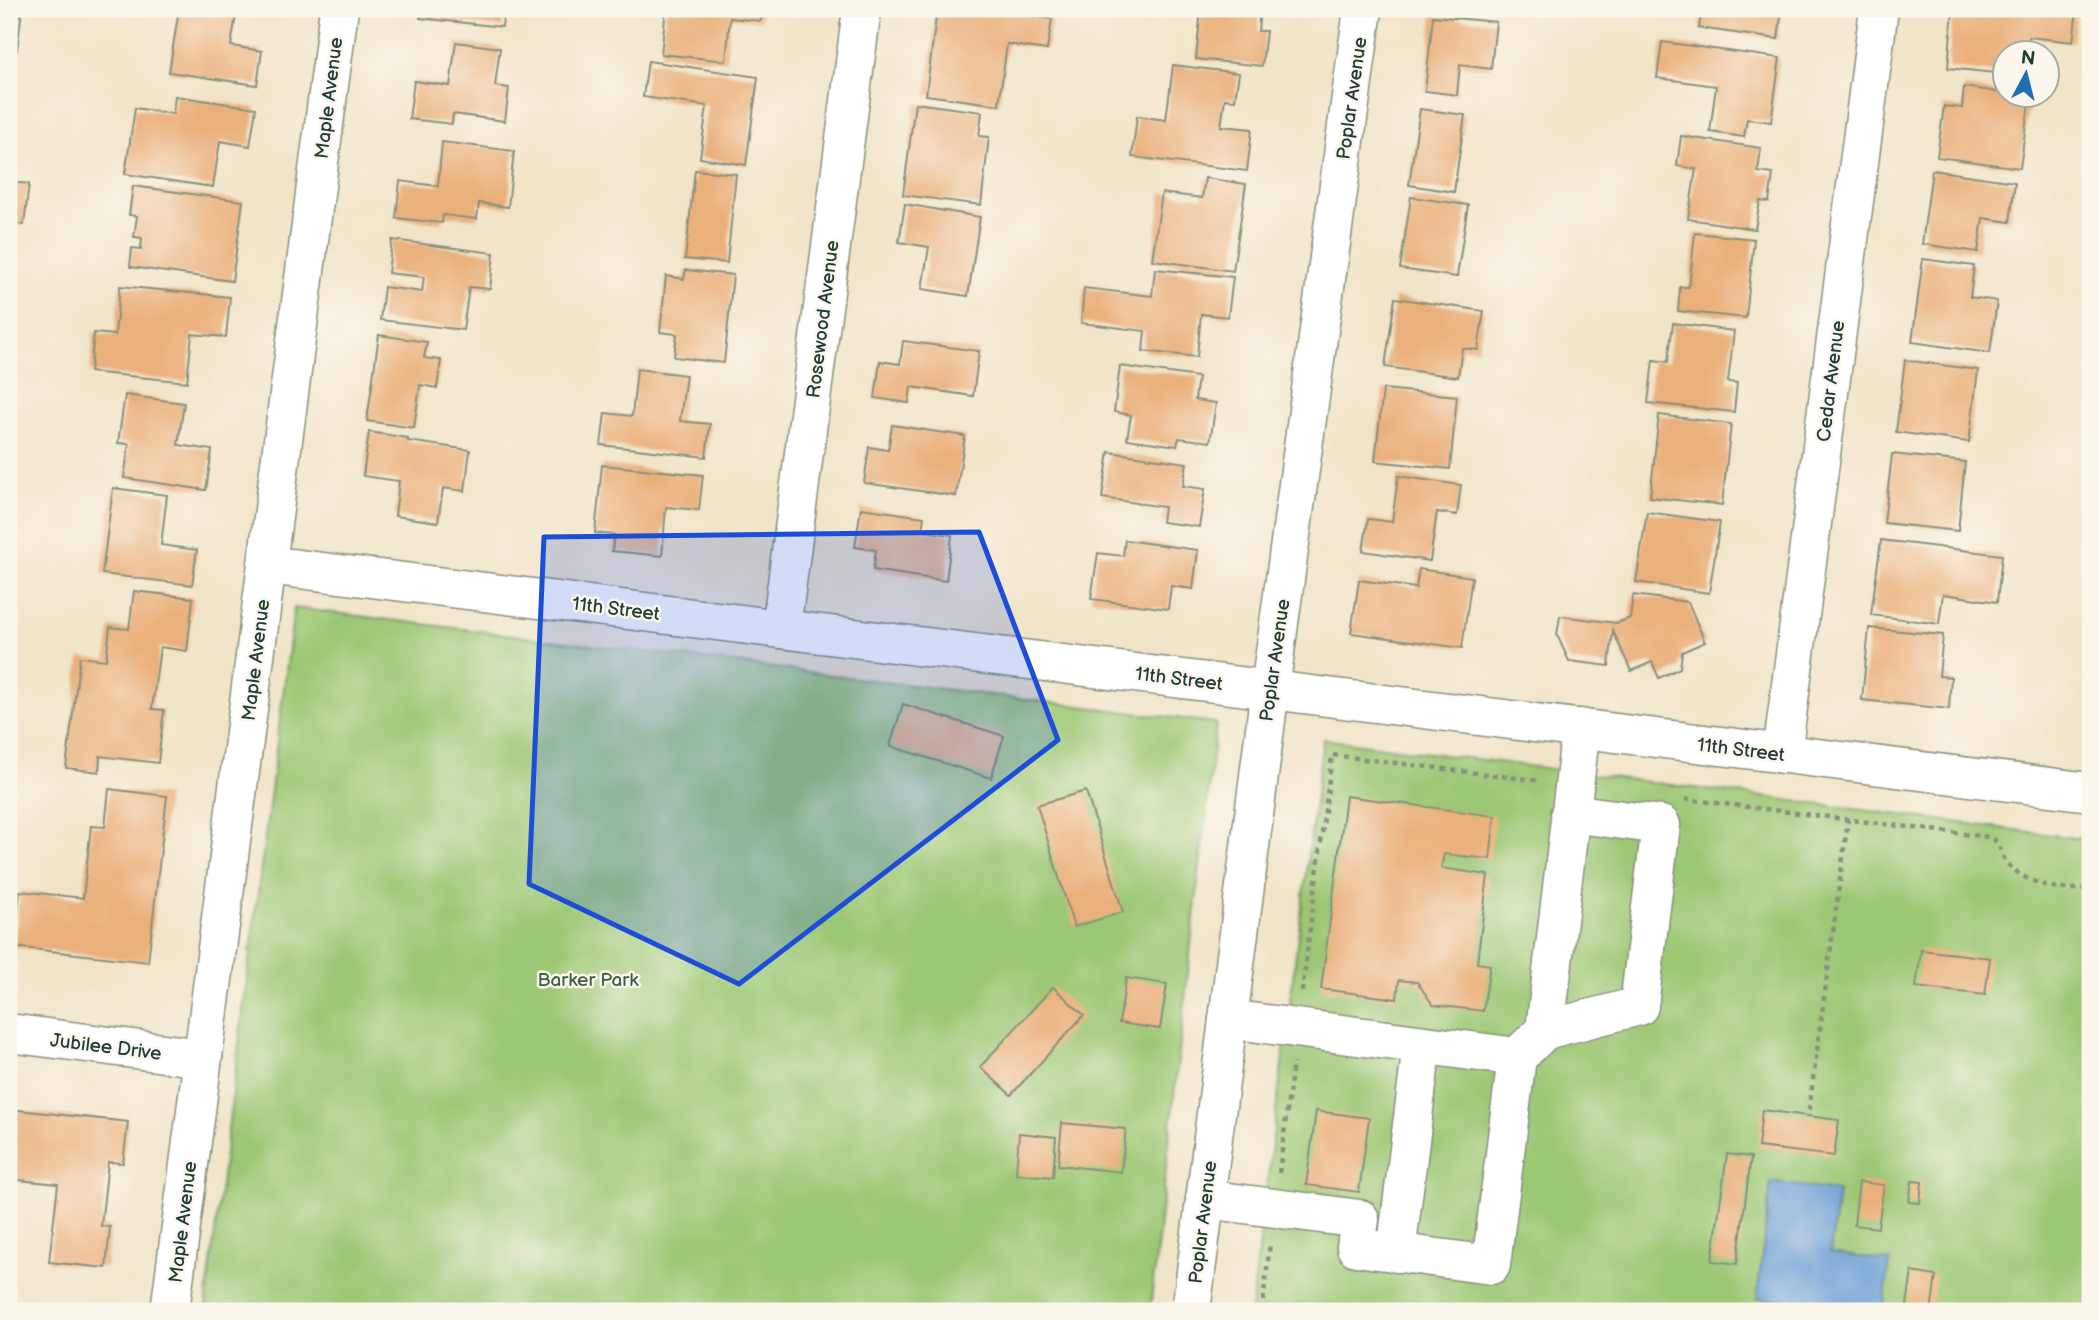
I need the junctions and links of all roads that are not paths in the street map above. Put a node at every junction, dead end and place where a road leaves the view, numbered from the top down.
1 (339, 9) edge
2 (862, 9) edge
3 (1363, 9) edge
4 (1879, 9) edge
5 (267, 565) junction
6 (782, 629) junction
7 (1270, 689) junction
8 (1581, 728) junction
9 (1782, 754) junction
10 (2090, 792) edge
11 (1572, 799) junction
12 (1228, 1018) junction
13 (1545, 1030) junction
14 (9, 1034) edge
15 (1422, 1045) junction
16 (1517, 1057) junction
17 (203, 1058) junction
18 (1205, 1199) junction
19 (1396, 1253) junction
20 (170, 1311) edge
21 (1191, 1311) edge

1 - 5 street, Maple Avenue
2 - 6 street, Rosewood Avenue
3 - 7 street, Poplar Avenue
4 - 9 street, Cedar Avenue
5 - 6 street, 11th Street
5 - 17 street, Maple Avenue
6 - 7 street, 11th Street
7 - 8 street, 11th Street
7 - 12 street, Poplar Avenue
8 - 9 street, 11th Street
8 - 11 street
9 - 10 street, 11th Street
11 - 13 street
11 - 13 street
12 - 15 street
12 - 18 street, Poplar Avenue
13 - 16 street
14 - 17 street, Jubilee Drive
15 - 16 street
15 - 19 street
16 - 19 street
17 - 20 street, Maple Avenue
18 - 19 street
18 - 21 street, Poplar Avenue

